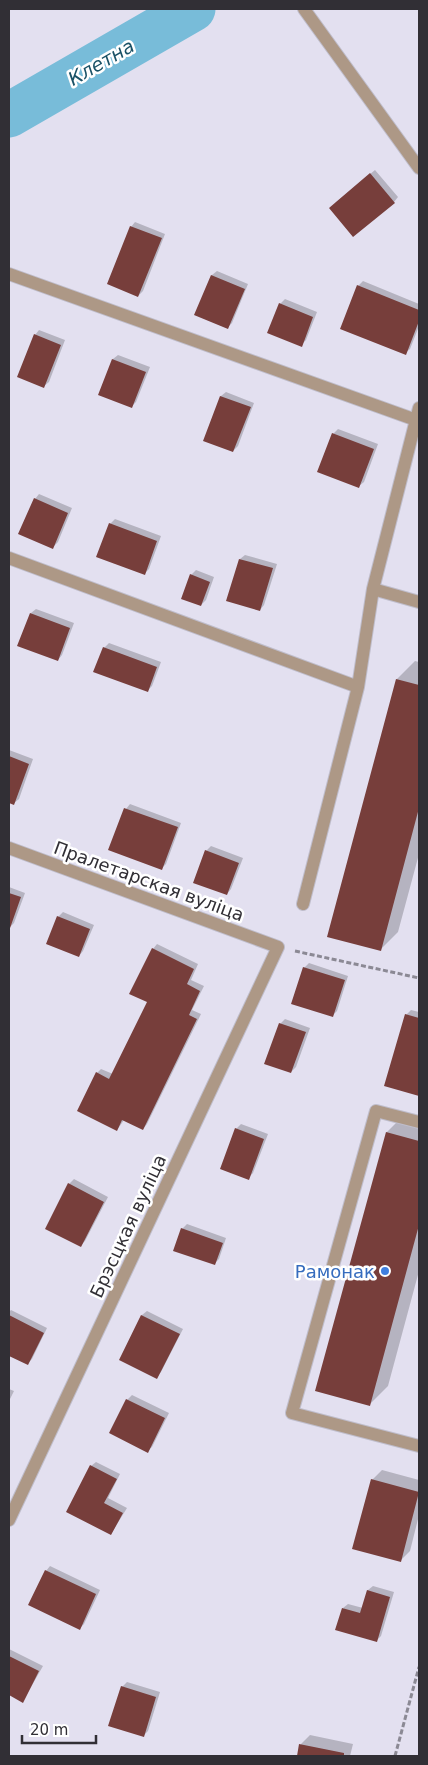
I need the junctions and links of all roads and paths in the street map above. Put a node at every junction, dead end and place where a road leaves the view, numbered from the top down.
1 (306, 12) edge
2 (419, 168) edge
3 (9, 274) edge
4 (418, 414) edge
5 (9, 558) edge
6 (373, 589) junction
7 (419, 602) edge
8 (358, 687) junction
9 (9, 848) edge
10 (303, 904) dead end
11 (278, 947) junction
12 (419, 978) edge
13 (419, 1122) edge
14 (419, 1446) edge
15 (9, 1520) edge
16 (419, 1667) edge
17 (395, 1756) edge

1 - 2 street
3 - 4 street
4 - 6 street
5 - 8 street
6 - 7 street
6 - 8 street
8 - 10 street
9 - 11 street, Пралетарская вуліца
11 - 12 path
11 - 15 street, Брэсцкая вуліца
13 - 14 street
16 - 17 path

